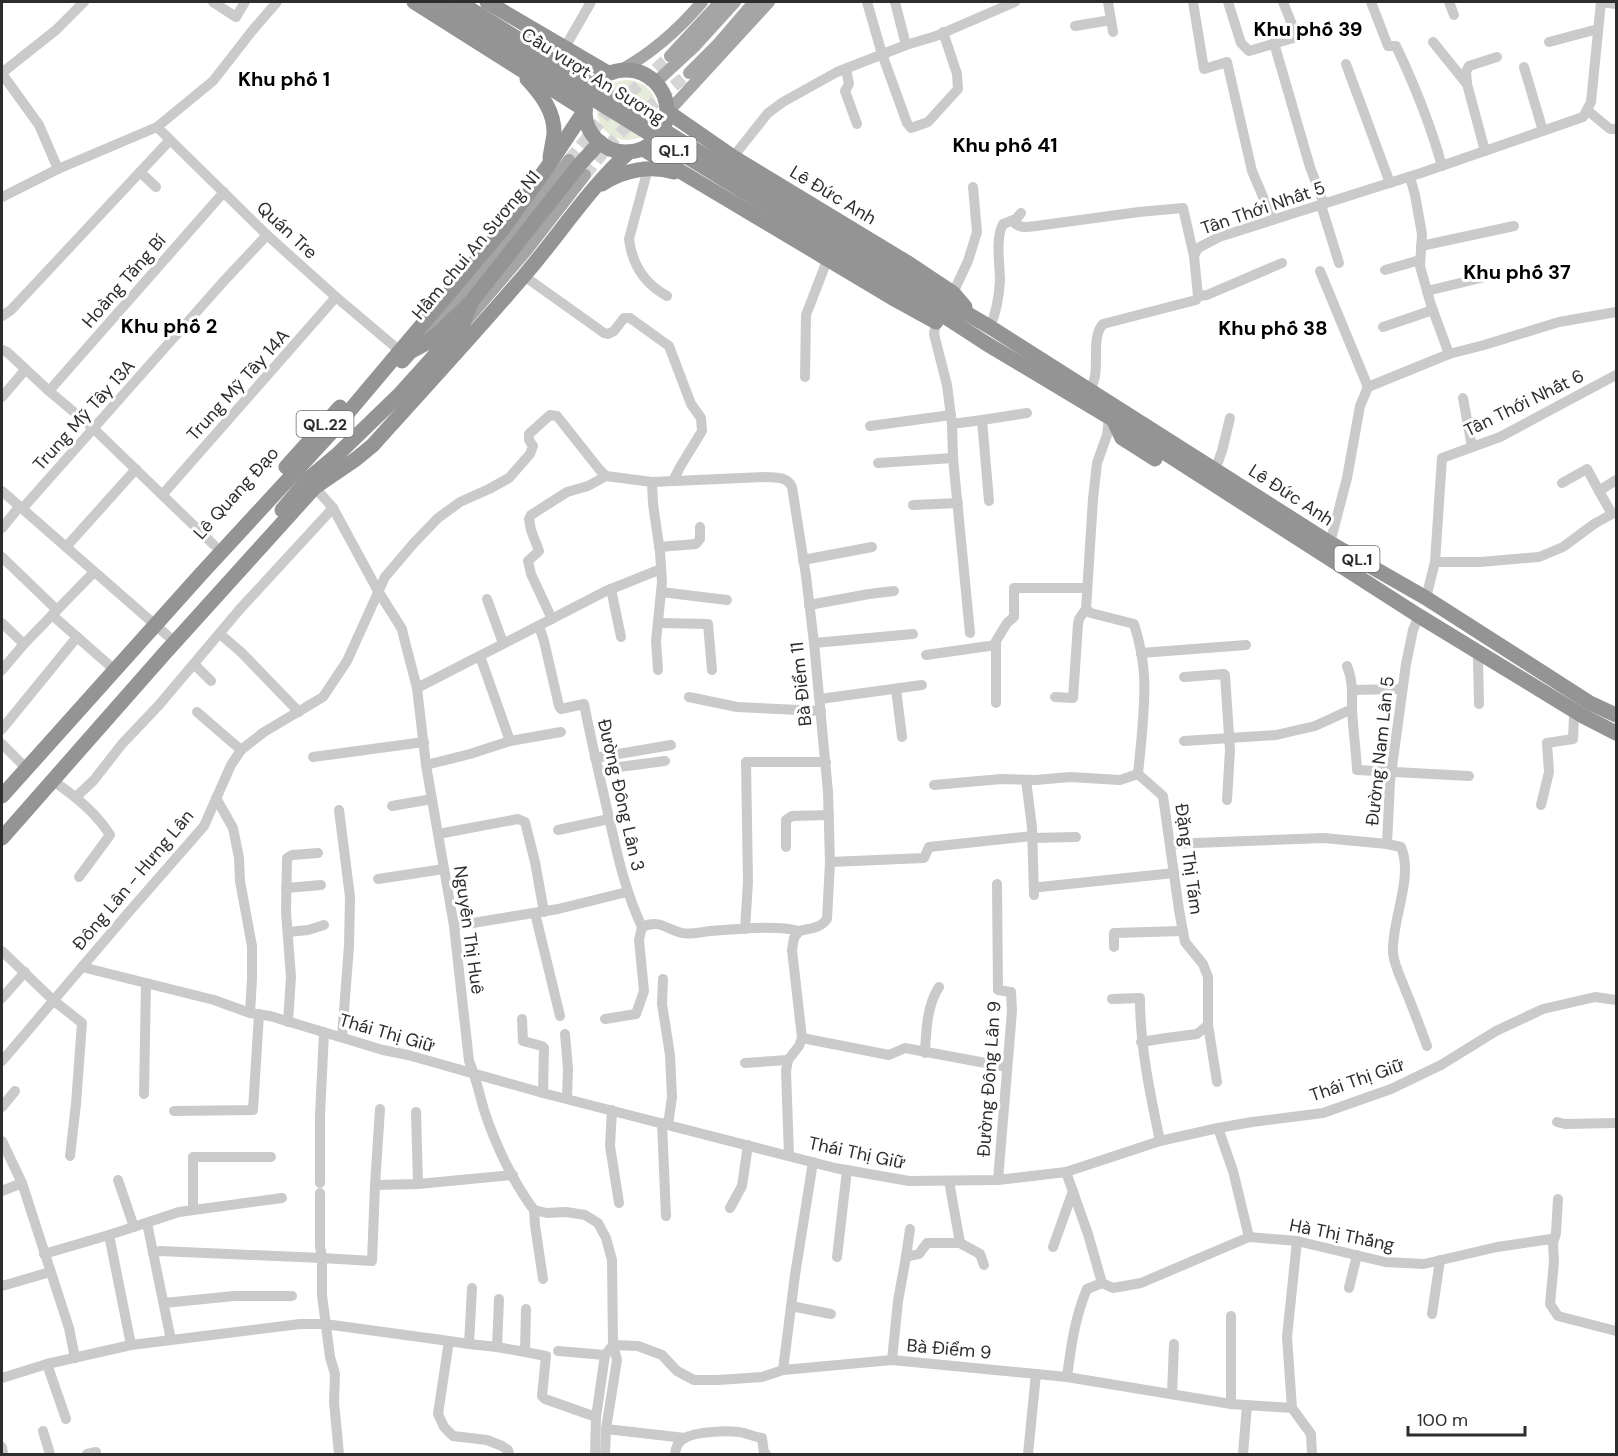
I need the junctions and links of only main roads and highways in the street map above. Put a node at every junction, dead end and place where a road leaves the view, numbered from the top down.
1 (414, 2) edge
2 (436, 2) edge
3 (459, 2) edge
4 (487, 2) edge
5 (702, 2) edge
6 (720, 2) edge
7 (735, 2) edge
8 (754, 2) edge
9 (769, 2) edge
10 (537, 32) junction
11 (670, 56) tunnel mouth
12 (614, 71) junction
13 (522, 73) junction
14 (689, 73) tunnel mouth
15 (656, 82) junction
16 (585, 110) junction
17 (668, 112) junction
18 (600, 142) junction
19 (711, 143) junction
20 (636, 151) junction
21 (549, 160) junction
22 (569, 160) tunnel mouth
23 (585, 175) tunnel mouth
24 (691, 178) junction
25 (602, 184) junction
26 (917, 292) junction
27 (471, 302) junction
28 (973, 317) junction
29 (962, 329) junction
30 (468, 333) junction
31 (401, 350) junction
32 (1096, 394) junction
33 (397, 418) junction
34 (363, 430) junction
35 (312, 483) junction
36 (1331, 539) junction
37 (197, 572) junction
38 (1418, 619) junction
39 (152, 622) junction
40 (173, 641) junction
41 (1612, 708) edge
42 (1617, 733) edge
43 (1617, 741) edge
44 (2, 785) edge
45 (2, 796) edge
46 (2, 826) edge
47 (2, 838) edge

1 - 13 highway
2 - 26 highway, Cầu vượt An Sương / QL.1, bridge
3 - 26 highway, Cầu vượt An Sương / QL.1, bridge
4 - 10 highway
5 - 12 main road
6 - 11 main road
7 - 15 main road
8 - 14 main road
9 - 17 main road
10 - 12 highway
10 - 13 highway
12 - 15 highway
12 - 16 highway
13 - 16 highway
13 - 21 highway
15 - 17 highway
16 - 18 highway
16 - 21 highway, Lê Quang Đạo / QL.22
17 - 19 highway, Lê Đức Anh / QL.1
17 - 20 highway
18 - 20 highway
18 - 27 highway, Lê Quang Đạo
19 - 24 highway
19 - 28 highway, Lê Đức Anh / QL.1
20 - 24 highway, Lê Đức Anh / QL.1
20 - 25 highway, Lê Quang Đạo / QL.22
21 - 31 highway, Lê Quang Đạo / QL.22
22 - 31 main road, Hầm chui An Sương N1
23 - 30 main road
24 - 25 highway
24 - 25 highway
24 - 29 highway, Lê Đức Anh / QL.1
25 - 30 highway, Lê Quang Đạo / QL.22
26 - 28 highway, Lê Đức Anh / QL.1
26 - 29 highway, Lê Đức Anh / QL.1
27 - 30 highway, Lê Quang Đạo / QL.22
27 - 31 highway, Lê Quang Đạo / QL.22
28 - 32 highway, Lê Đức Anh / QL.1
29 - 38 highway, Lê Đức Anh / QL.1
30 - 33 highway, Lê Quang Đạo / QL.22
30 - 34 highway, Lê Quang Đạo / QL.22
31 - 37 highway, Lê Quang Đạo / QL.22
31 - 37 highway, Lê Quang Đạo / QL.22
32 - 36 highway, Lê Đức Anh / QL.1
32 - 36 highway, Lê Đức Anh / QL.1
33 - 34 highway
33 - 35 highway, Lê Quang Đạo / QL.22
34 - 35 highway, Lê Quang Đạo / QL.22
35 - 40 highway, Lê Quang Đạo / QL.22
36 - 41 highway, Lê Đức Anh / QL.1
37 - 39 highway, Lê Quang Đạo / QL.22
38 - 42 highway, Lê Đức Anh / QL.1
38 - 43 highway, Lê Đức Anh / QL.1
39 - 44 highway, Lê Quang Đạo / QL.22
39 - 45 highway, Lê Quang Đạo / QL.22
40 - 46 highway, Lê Quang Đạo / QL.22
40 - 47 highway, Lê Quang Đạo / QL.22

